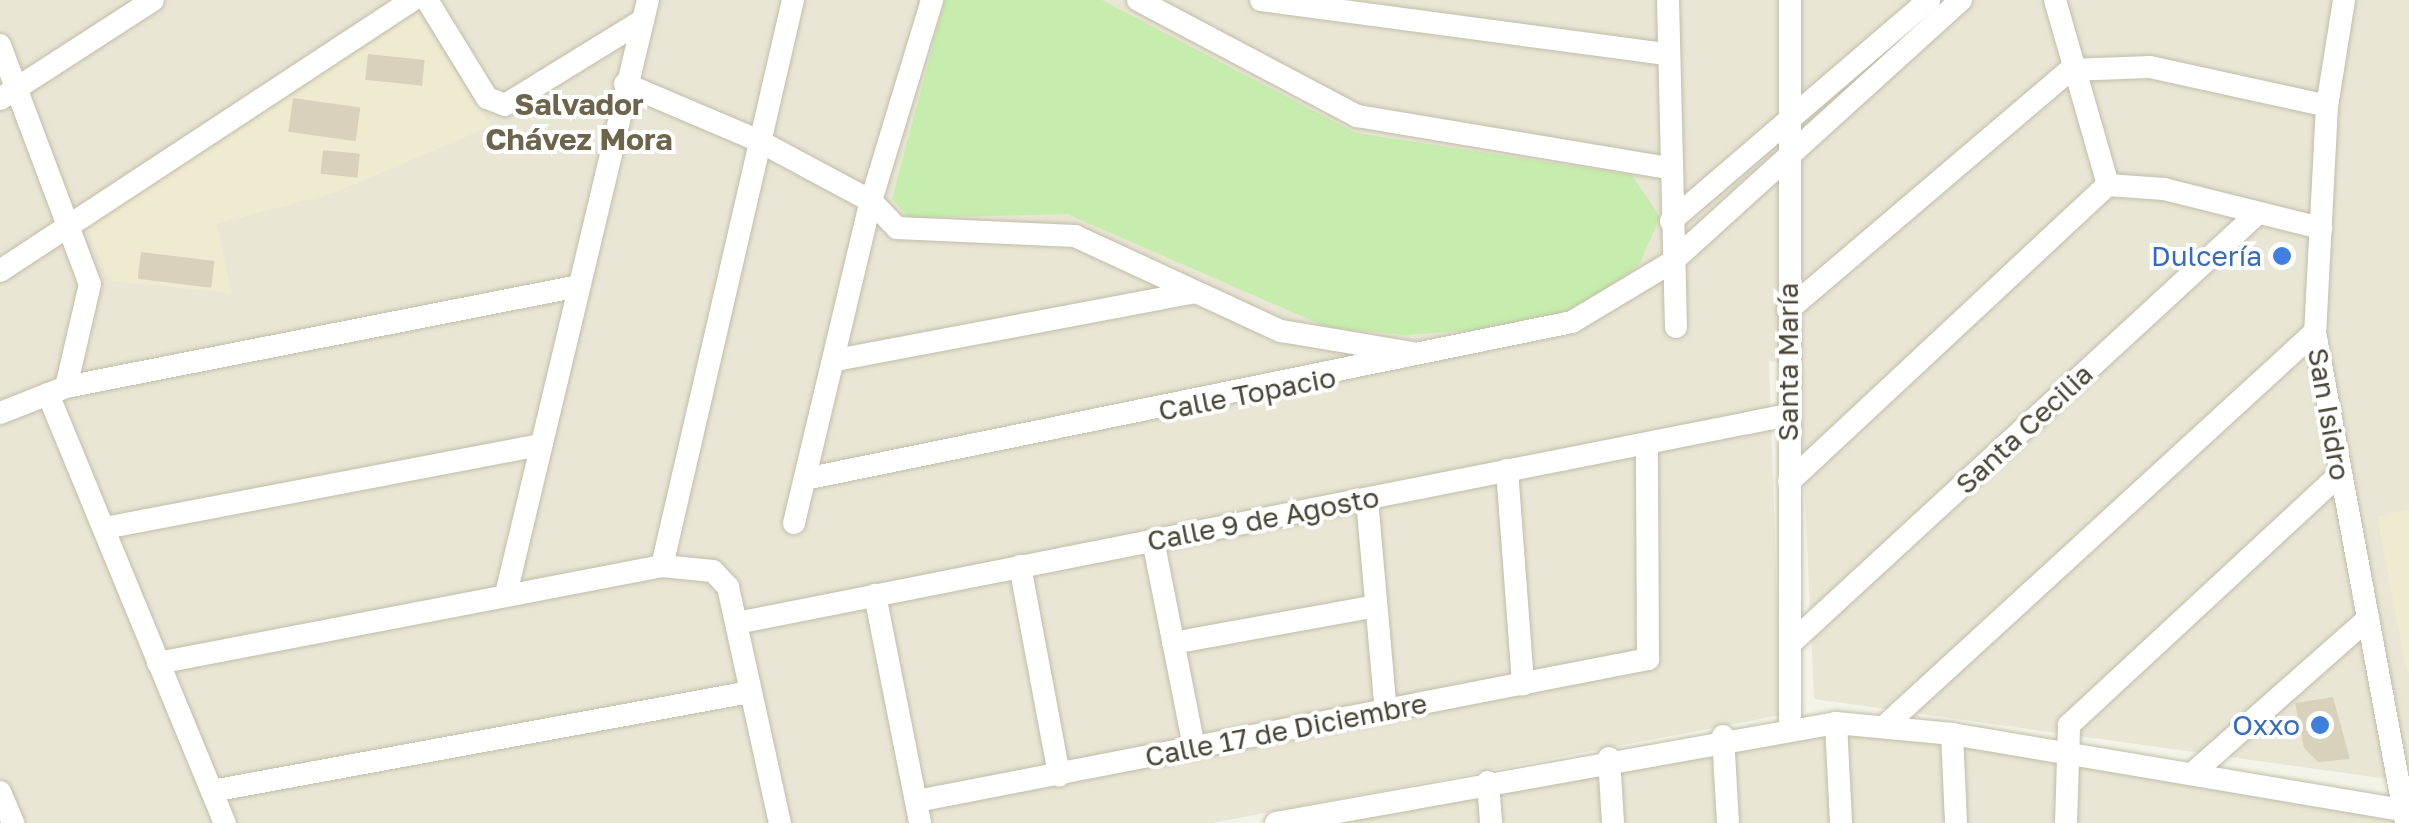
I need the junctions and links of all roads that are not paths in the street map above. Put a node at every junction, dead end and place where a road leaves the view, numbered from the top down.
1 (153, 0) edge
2 (412, 0) edge
3 (427, 0) edge
4 (793, 0) edge
5 (932, 0) edge
6 (1138, 0) edge
7 (1199, 0) edge
8 (1261, 0) edge
9 (1668, 0) edge
10 (1790, 0) edge
11 (1930, 0) edge
12 (1960, 0) edge
13 (2055, 0) edge
14 (2344, 0) edge
15 (646, 10) edge
16 (1194, 24) junction
17 (0, 46) edge
18 (1668, 54) junction
19 (2070, 70) junction
20 (625, 84) junction
21 (20, 87) junction
22 (0, 99) edge
23 (2327, 106) junction
24 (1785, 127) junction
25 (759, 141) junction
26 (1789, 162) junction
27 (1669, 168) junction
28 (2108, 185) junction
29 (871, 201) junction
30 (2258, 213) junction
31 (1671, 221) junction
32 (72, 224) junction
33 (2321, 228) junction
34 (1672, 262) junction
35 (0, 270) edge
36 (579, 286) junction
37 (1195, 292) junction
38 (1788, 310) junction
39 (1676, 327) dead end
40 (2314, 332) junction
41 (1435, 355) junction
42 (836, 360) junction
43 (57, 391) junction
44 (0, 413) edge
45 (1788, 414) junction
46 (541, 444) junction
47 (1646, 446) junction
48 (1507, 470) junction
49 (2339, 475) junction
50 (805, 478) junction
51 (1789, 482) junction
52 (1367, 500) junction
53 (794, 523) dead end
54 (105, 528) junction
55 (1154, 540) junction
56 (662, 566) junction
57 (1020, 566) junction
58 (506, 594) junction
59 (875, 595) junction
60 (1376, 606) junction
61 (2368, 619) junction
62 (736, 622) junction
63 (1173, 643) junction
64 (1790, 644) junction
65 (158, 663) junction
66 (1523, 684) junction
67 (750, 692) junction
68 (1386, 711) junction
69 (1836, 723) junction
70 (1887, 724) junction
71 (1790, 725) junction
72 (1952, 734) junction
73 (1724, 736) junction
74 (1194, 748) junction
75 (2062, 754) junction
76 (1609, 758) junction
77 (2192, 774) junction
78 (1059, 775) junction
79 (1488, 782) junction
80 (212, 791) junction
81 (0, 792) edge
82 (918, 812) edge
83 (2407, 815) edge
84 (13, 823) edge
85 (225, 823) edge
86 (780, 823) edge
87 (1276, 823) edge
88 (1491, 823) edge
89 (1613, 823) edge
90 (1728, 823) edge
91 (1841, 823) edge
92 (1956, 823) edge
93 (2066, 823) edge

1 - 21 street
2 - 32 street
3 - 15 street
4 - 25 street
5 - 29 street
6 - 16 street
7 - 16 street
8 - 18 street
9 - 18 street
10 - 24 street, Santa María
11 - 24 street
12 - 26 street, Calle Topacio
13 - 19 street
14 - 23 street, San Isidro
15 - 20 street
16 - 27 street
17 - 21 street
18 - 27 street
19 - 23 street
19 - 28 street
19 - 38 street
20 - 25 street
20 - 36 street
21 - 22 street
21 - 32 street
23 - 33 street, San Isidro
24 - 26 street, Santa María
24 - 31 street
25 - 29 street
25 - 56 street
26 - 34 street, Calle Topacio
26 - 38 street, Santa María
27 - 31 street
28 - 30 street
28 - 51 street
29 - 37 street
29 - 42 street
30 - 33 street
30 - 64 street, Santa Cecilia
31 - 34 street
32 - 35 street
32 - 43 street
33 - 40 street, San Isidro
34 - 39 street
34 - 41 street, Calle Topacio
36 - 43 street
36 - 46 street
37 - 41 street
37 - 42 street
38 - 45 street, Santa María
40 - 49 street, San Isidro
40 - 70 street
41 - 50 street, Calle Topacio
42 - 50 street
43 - 44 street
43 - 54 street
45 - 47 street, Calle 9 de Agosto
45 - 51 street, Santa María
46 - 54 street
46 - 58 street
47 - 48 street, Calle 9 de Agosto
47 - 66 street, Calle 17 de Diciembre
48 - 52 street, Calle 9 de Agosto
48 - 66 street
49 - 61 street, San Isidro
49 - 75 street
50 - 53 street
51 - 64 street, Santa María
52 - 55 street, Calle 9 de Agosto
52 - 60 street
54 - 65 street
55 - 57 street, Calle 9 de Agosto
55 - 63 street
56 - 58 street
56 - 62 street
57 - 59 street, Calle 9 de Agosto
57 - 78 street
58 - 65 street
59 - 62 street, Calle 9 de Agosto
59 - 82 street
60 - 63 street
60 - 68 street
61 - 77 street
61 - 83 street, San Isidro
62 - 67 street
63 - 74 street
64 - 71 street, Santa María
65 - 80 street
66 - 68 street, Calle 17 de Diciembre
67 - 80 street
67 - 86 street
68 - 74 street, Calle 17 de Diciembre
69 - 70 street
69 - 71 street
69 - 91 street
70 - 72 street
71 - 73 street
72 - 75 street
72 - 92 street
73 - 76 street
73 - 90 street
74 - 78 street, Calle 17 de Diciembre
75 - 77 street
75 - 93 street
76 - 79 street
76 - 89 street
77 - 83 street
78 - 82 street, Calle 17 de Diciembre
79 - 87 street
79 - 88 street
80 - 85 street
81 - 84 street

